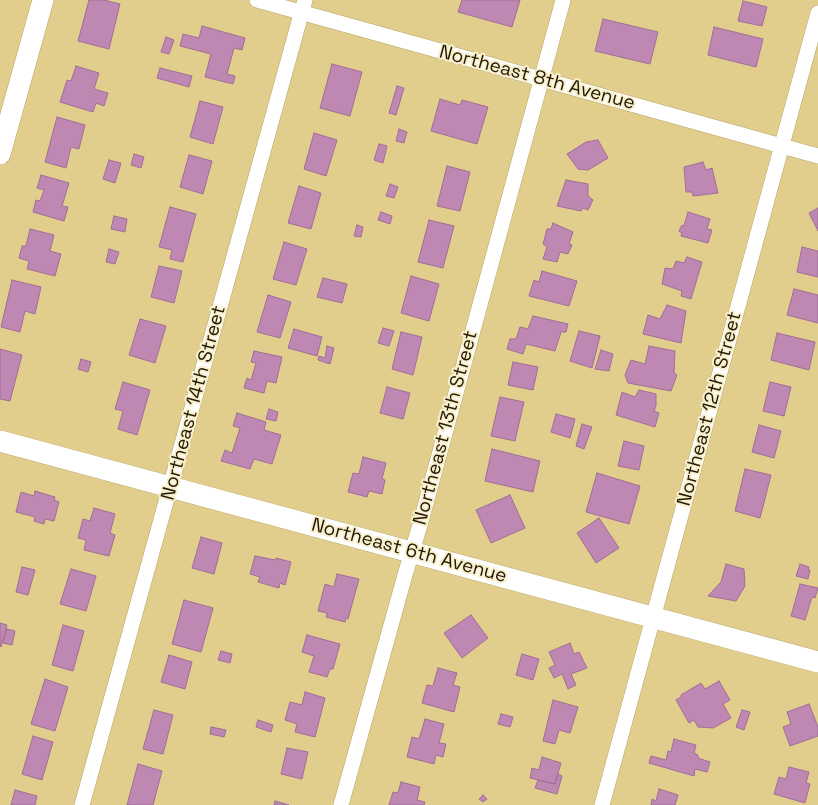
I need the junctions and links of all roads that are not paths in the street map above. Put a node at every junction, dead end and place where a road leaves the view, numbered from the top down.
1 (43, 0) edge
2 (257, 0) edge
3 (563, 0) edge
4 (303, 6) edge
5 (818, 13) edge
6 (542, 79) junction
7 (782, 146) junction
8 (0, 154) edge
9 (818, 156) edge
10 (0, 441) edge
11 (170, 487) junction
12 (412, 552) junction
13 (653, 616) junction
14 (818, 662) edge
15 (82, 805) edge
16 (341, 805) edge
17 (602, 805) edge

1 - 8 street
2 - 4 street, Northeast 8th Avenue
3 - 6 street, Northeast 13th Street
4 - 6 street, Northeast 8th Avenue
4 - 11 street, Northeast 14th Street
5 - 7 street, Northeast 12th Street
6 - 7 street, Northeast 8th Avenue
6 - 12 street, Northeast 13th Street
7 - 9 street, Northeast 8th Avenue
7 - 13 street, Northeast 12th Street
10 - 11 street, Northeast 6th Avenue
11 - 12 street, Northeast 6th Avenue
11 - 15 street, Northeast 14th Street
12 - 13 street, Northeast 6th Avenue
12 - 16 street, Northeast 13th Street
13 - 14 street, Northeast 6th Avenue
13 - 17 street, Northeast 12th Street

